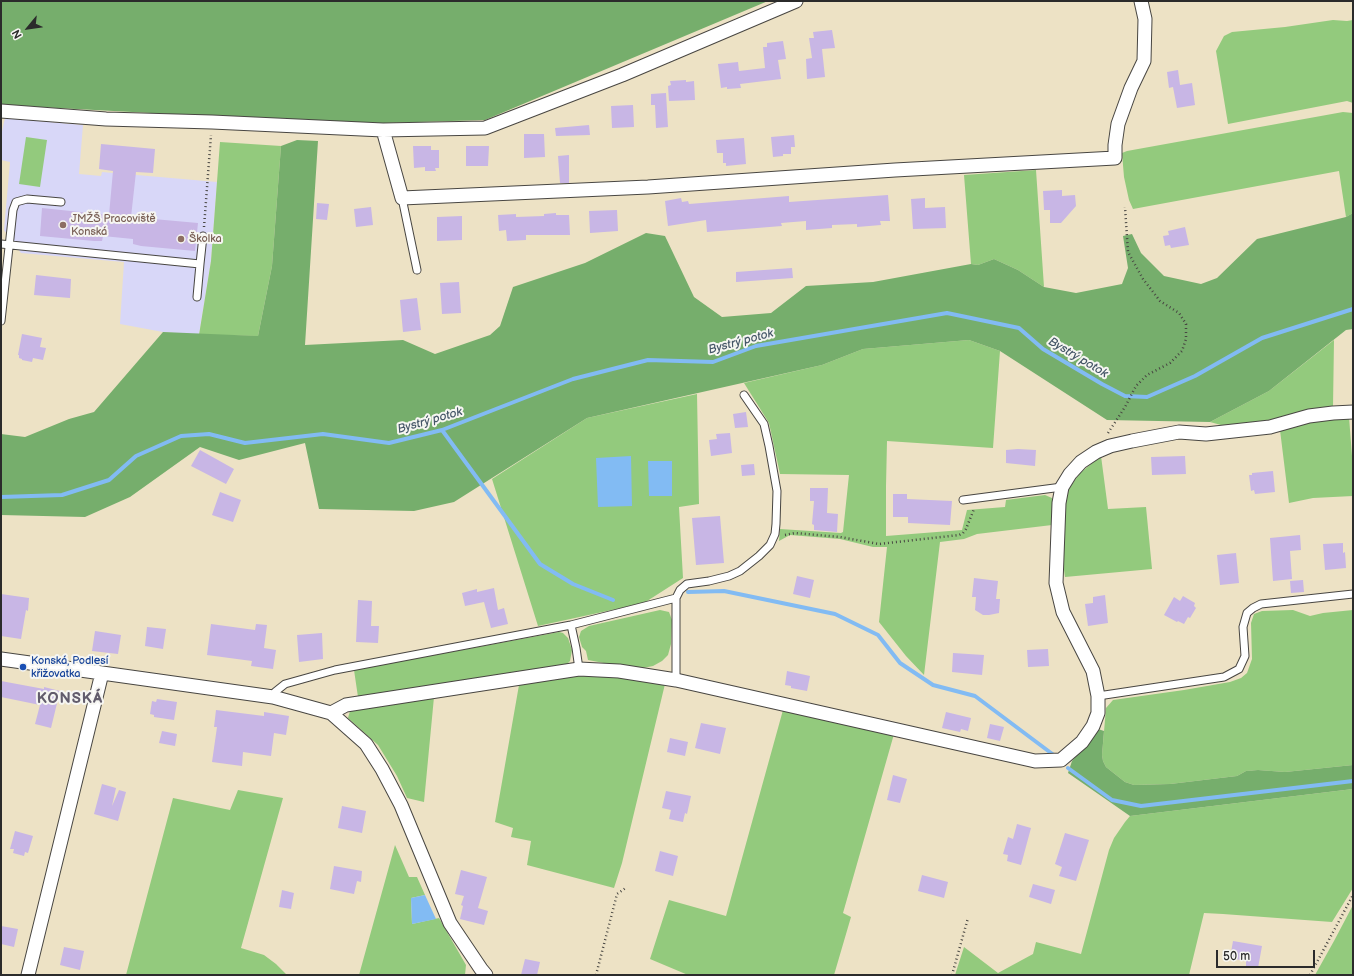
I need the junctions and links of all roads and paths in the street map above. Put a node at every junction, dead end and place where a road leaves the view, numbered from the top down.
1 (796, 1) edge
2 (1141, 1) edge
3 (1, 111) edge
4 (212, 122) junction
5 (383, 130) junction
6 (402, 198) junction
7 (61, 202) dead end
8 (1125, 206) dead end
9 (204, 236) joint
10 (1, 244) edge
11 (9, 245) junction
12 (200, 264) junction
13 (416, 270) dead end
14 (197, 297) dead end
15 (1, 321) edge
16 (744, 395) dead end
17 (1353, 412) edge
18 (1096, 452) junction
19 (1062, 487) junction
20 (978, 499) junction
21 (963, 500) dead end
22 (773, 540) junction
23 (1353, 594) edge
24 (676, 598) junction
25 (571, 625) junction
26 (1, 659) edge
27 (579, 669) junction
28 (102, 673) junction
29 (676, 680) junction
30 (1098, 696) junction
31 (273, 697) junction
32 (331, 712) junction
33 (627, 887) dead end
34 (1353, 895) edge
35 (968, 918) dead end
36 (482, 973) edge
37 (28, 975) edge
38 (596, 975) edge
39 (952, 975) edge
40 (1310, 975) edge

1 - 5 street
2 - 6 street
3 - 4 street
4 - 5 street
4 - 9 path
5 - 6 street
6 - 13 lane
7 - 11 lane
8 - 18 path
9 - 12 lane
10 - 11 lane
11 - 12 lane
11 - 15 lane
12 - 14 lane
16 - 22 lane
17 - 18 street
18 - 19 street
19 - 20 lane
19 - 30 street
20 - 21 lane
20 - 22 path
22 - 24 lane
23 - 30 lane
24 - 25 lane
24 - 29 lane
25 - 27 lane
25 - 31 lane
26 - 28 street
27 - 29 street
27 - 32 street
28 - 31 street
28 - 37 street
29 - 30 street
31 - 32 street
32 - 36 street
33 - 38 path
34 - 40 path
35 - 39 path

